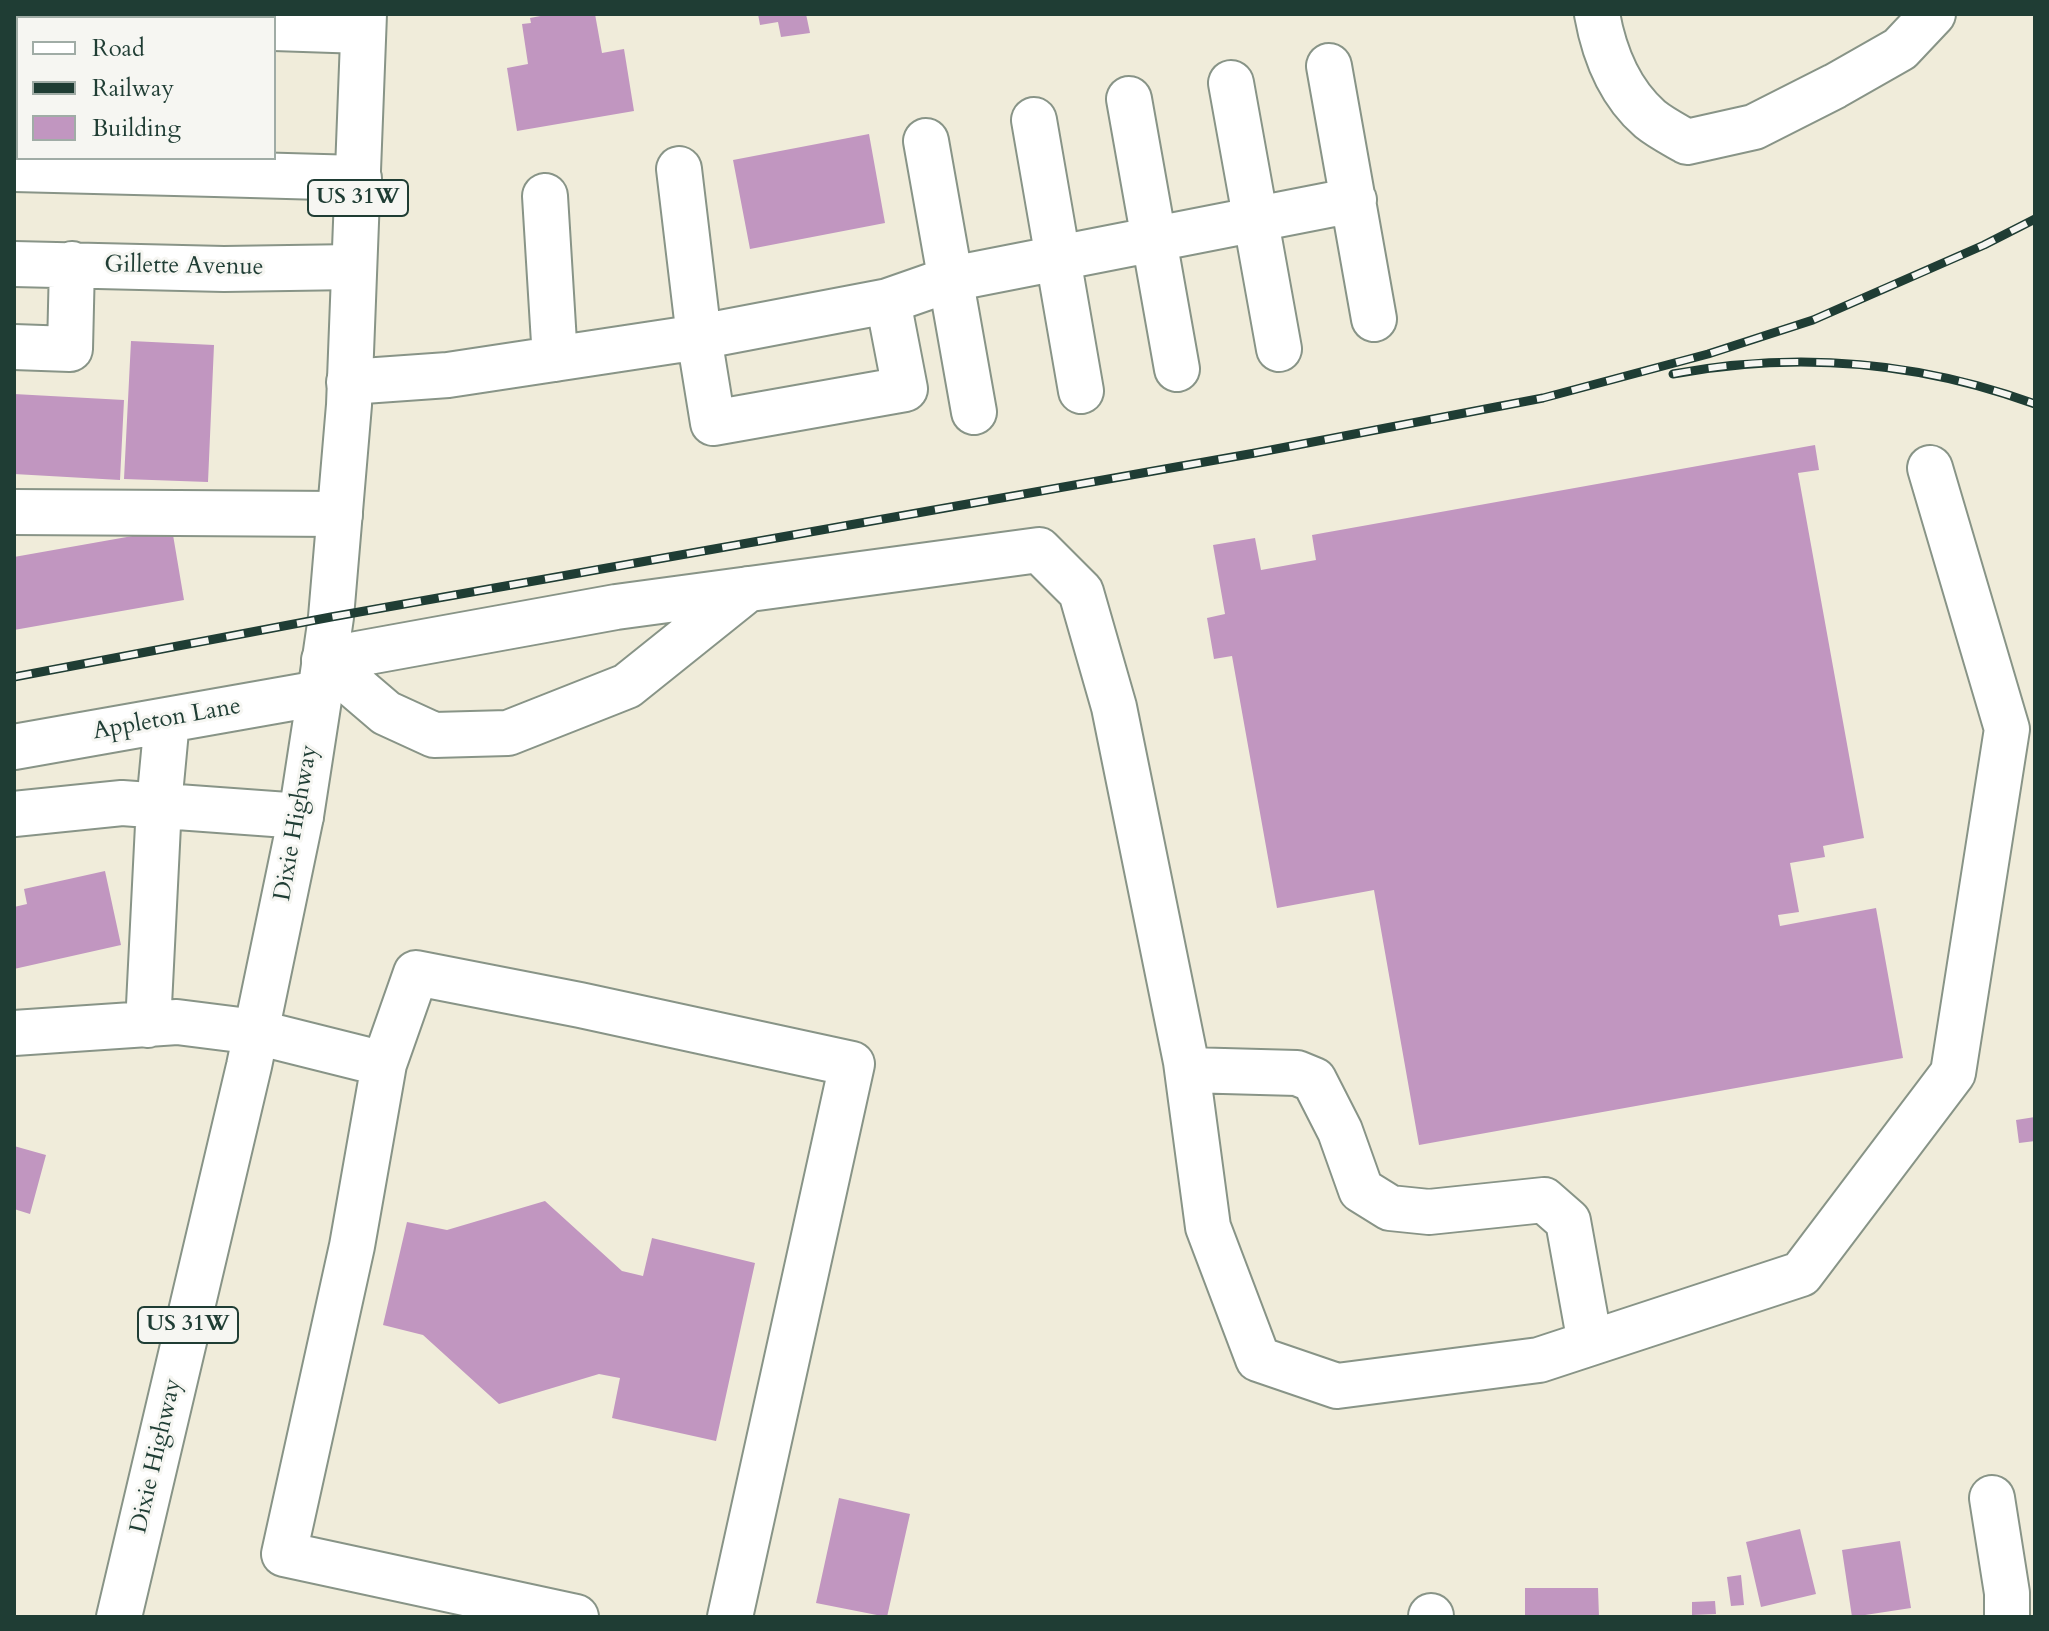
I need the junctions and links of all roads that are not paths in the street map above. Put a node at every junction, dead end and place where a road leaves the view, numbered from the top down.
1 (50, 14) edge
2 (1597, 14) edge
3 (1933, 14) edge
4 (78, 16) edge
5 (364, 22) edge
6 (276, 28) edge
7 (1329, 66) dead end
8 (1231, 83) dead end
9 (1129, 99) dead end
10 (1034, 120) dead end
11 (926, 141) dead end
12 (215, 166) edge
13 (14, 169) edge
14 (679, 169) dead end
15 (359, 178) junction
16 (545, 196) dead end
17 (1354, 200) junction
18 (1256, 219) junction
19 (1155, 238) junction
20 (1059, 257) junction
21 (14, 264) edge
22 (72, 264) junction
23 (354, 267) junction
24 (951, 279) junction
25 (888, 301) junction
26 (1374, 319) dead end
27 (699, 337) junction
28 (14, 347) edge
29 (1279, 349) dead end
30 (555, 359) junction
31 (1177, 369) dead end
32 (349, 382) junction
33 (1081, 391) dead end
34 (974, 412) dead end
35 (1930, 468) dead end
36 (14, 512) edge
37 (340, 514) junction
38 (748, 589) junction
39 (322, 677) junction
40 (167, 720) junction
41 (14, 747) edge
42 (159, 805) junction
43 (14, 814) edge
44 (301, 816) junction
45 (148, 1025) junction
46 (256, 1032) junction
47 (14, 1033) edge
48 (384, 1064) junction
49 (1187, 1070) junction
50 (1590, 1343) junction
51 (1992, 1498) dead end
52 (119, 1617) edge
53 (576, 1617) edge
54 (730, 1617) edge
55 (2007, 1617) edge

1 - 4 main road
2 - 3 main road
5 - 6 main road
5 - 15 main road, Dixie Highway / US 31W
7 - 17 main road
8 - 18 main road
9 - 19 main road
10 - 20 main road
11 - 24 main road
12 - 13 main road
12 - 15 main road
14 - 27 main road
15 - 23 main road, Dixie Highway / US 31W
16 - 30 main road
17 - 18 main road
17 - 26 main road
18 - 19 main road
18 - 29 main road
19 - 20 main road
19 - 31 main road
20 - 24 main road
20 - 33 main road
21 - 22 main road, Gillette Avenue
22 - 23 main road, Gillette Avenue
22 - 28 main road
23 - 32 main road, Dixie Highway / US 31W
24 - 25 main road
24 - 34 main road
25 - 27 main road
25 - 27 main road
27 - 30 main road
30 - 32 main road
32 - 37 main road, Dixie Highway / US 31W
35 - 50 main road
36 - 37 main road
37 - 39 main road, Dixie Highway / US 31W
38 - 39 main road, Appleton Lane
38 - 39 main road
38 - 49 main road, Appleton Lane
39 - 40 main road, Appleton Lane
39 - 44 main road, Dixie Highway / US 31W
40 - 41 main road, Appleton Lane
40 - 42 main road
42 - 43 main road
42 - 44 main road
42 - 45 main road
44 - 46 main road, Dixie Highway / US 31W
45 - 46 main road
45 - 47 main road
46 - 48 main road
46 - 52 main road, Dixie Highway / US 31W
48 - 53 main road
48 - 54 main road
49 - 50 main road
49 - 50 main road
51 - 55 main road

